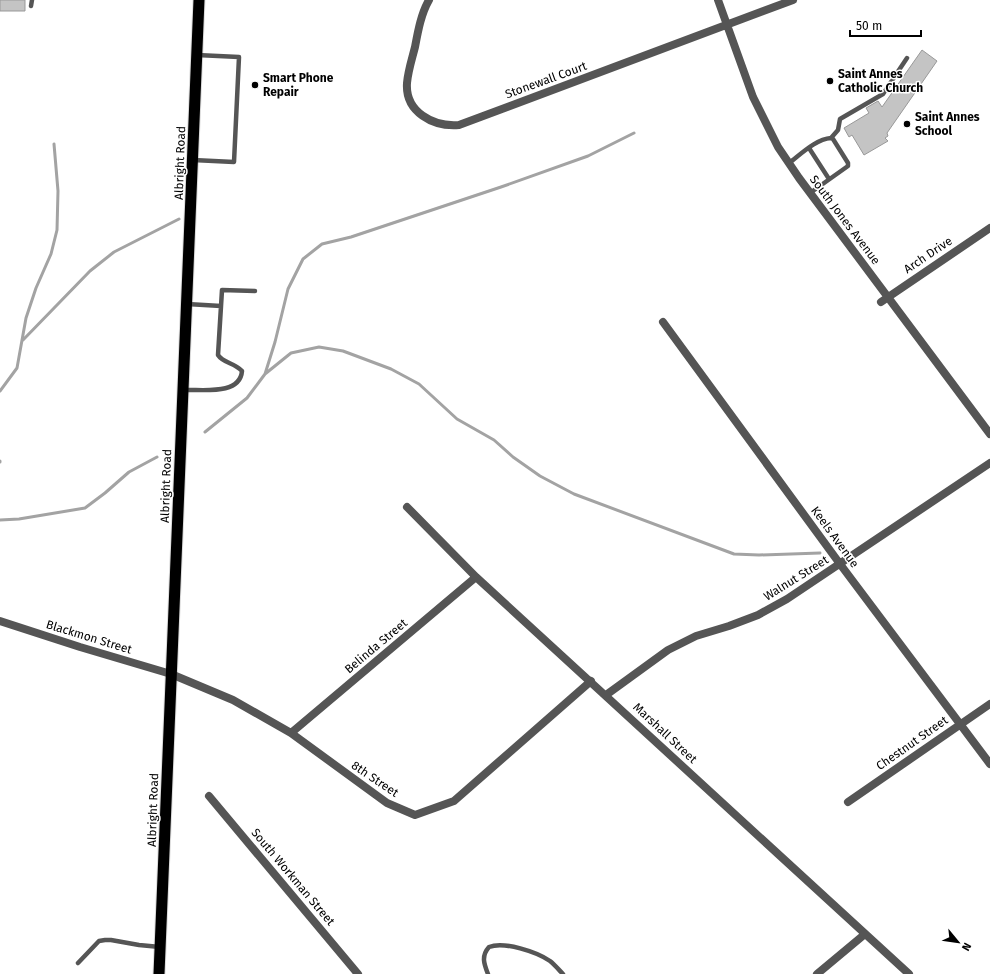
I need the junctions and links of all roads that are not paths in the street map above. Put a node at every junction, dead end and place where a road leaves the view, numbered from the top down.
1 (32, 0) edge
2 (199, 0) edge
3 (429, 0) edge
4 (718, 0) edge
5 (793, 0) edge
6 (31, 6) dead end
7 (727, 25) junction
8 (197, 55) junction
9 (907, 58) dead end
10 (831, 138) junction
11 (809, 148) junction
12 (193, 160) junction
13 (789, 163) junction
14 (829, 179) junction
15 (810, 193) junction
16 (990, 228) edge
17 (255, 290) dead end
18 (888, 296) junction
19 (880, 302) dead end
20 (187, 304) junction
21 (221, 306) junction
22 (663, 322) dead end
23 (183, 390) junction
24 (990, 434) edge
25 (990, 463) edge
26 (407, 508) dead end
27 (840, 564) junction
28 (476, 577) junction
29 (0, 621) edge
30 (171, 674) junction
31 (591, 681) junction
32 (606, 695) junction
33 (990, 704) edge
34 (960, 724) junction
35 (291, 733) junction
36 (990, 764) edge
37 (209, 796) dead end
38 (848, 802) dead end
39 (865, 934) junction
40 (160, 947) junction
41 (78, 963) dead end
42 (159, 974) edge
43 (358, 974) edge
44 (488, 974) edge
45 (564, 974) edge
46 (818, 974) edge
47 (909, 974) edge

1 - 6 lane
2 - 8 highway, Albright Road
3 - 7 street, Stonewall Court
4 - 7 street, South Jones Avenue
5 - 7 street, Stonewall Court
7 - 13 street, South Jones Avenue
8 - 12 highway, Albright Road
8 - 12 lane
9 - 10 lane
10 - 11 lane
10 - 14 lane
11 - 13 lane
11 - 14 lane
12 - 20 highway, Albright Road
13 - 15 street, South Jones Avenue
14 - 15 lane
15 - 18 street, South Jones Avenue
16 - 18 street, Arch Drive
17 - 21 lane
18 - 19 street, Arch Drive
18 - 24 street, South Jones Avenue
20 - 21 lane
20 - 23 highway, Albright Road
21 - 23 lane
22 - 27 street, Keels Avenue
23 - 30 highway, Albright Road
25 - 27 street, Walnut Street
26 - 28 street, Marshall Street
27 - 32 street, Walnut Street
27 - 34 street, Keels Avenue
28 - 31 street, Marshall Street
28 - 35 street, Belinda Street
29 - 30 street, Blackmon Street
30 - 35 street, 8th Street
30 - 40 highway, Albright Road
31 - 32 street, Marshall Street
31 - 35 street, 8th Street
32 - 39 street, Marshall Street
33 - 34 street, Chestnut Street
34 - 36 street, Keels Avenue
34 - 38 street, Chestnut Street
37 - 43 street, South Workman Street
39 - 46 street
39 - 47 street, Marshall Street
40 - 41 lane
40 - 42 highway, Albright Road
44 - 45 lane

